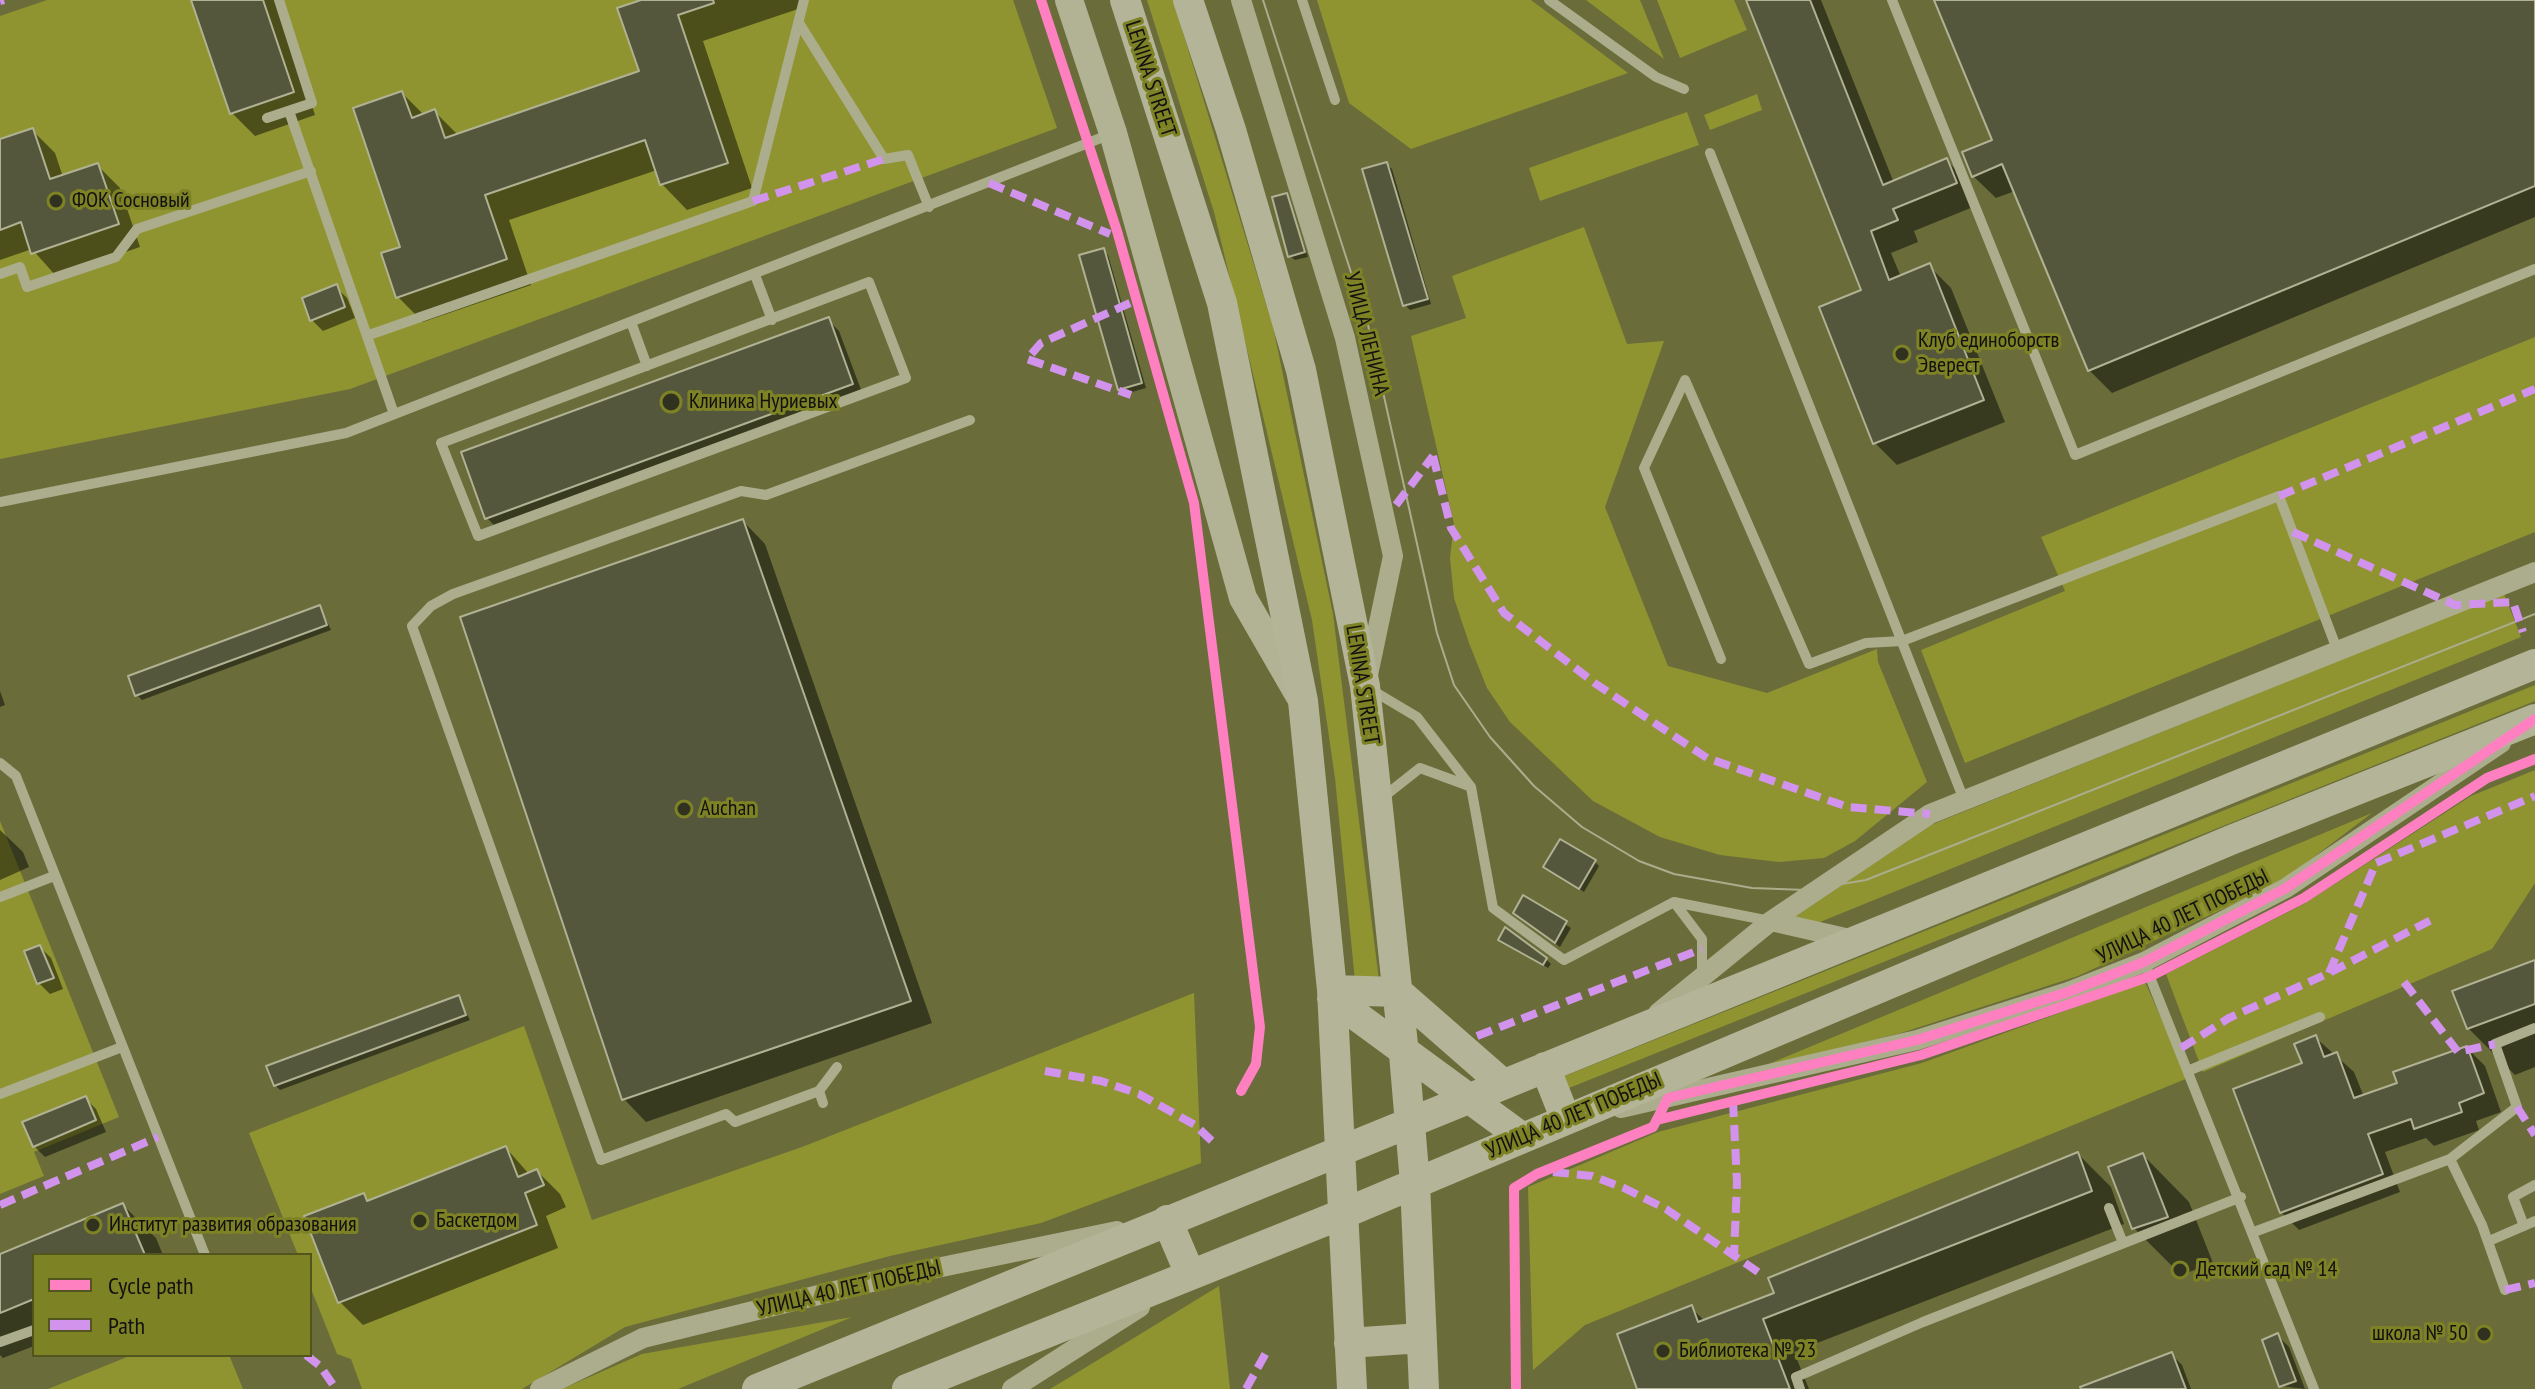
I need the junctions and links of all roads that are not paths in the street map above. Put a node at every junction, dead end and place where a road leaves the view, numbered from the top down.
1 (279, 0) edge
2 (804, 0) edge
3 (1069, 0) edge
4 (1125, 0) edge
5 (1188, 0) edge
6 (1241, 0) edge
7 (1302, 0) edge
8 (1549, 0) edge
9 (1892, 0) edge
10 (799, 23) junction
11 (1684, 89) dead end
12 (1335, 100) dead end
13 (289, 111) junction
14 (267, 118) dead end
15 (1113, 133) junction
16 (1710, 153) dead end
17 (311, 171) junction
18 (929, 207) junction
19 (2535, 269) edge
20 (0, 274) edge
21 (755, 275) junction
22 (772, 320) junction
23 (631, 322) junction
24 (369, 335) junction
25 (647, 366) junction
26 (394, 414) junction
27 (970, 420) dead end
28 (0, 502) edge
29 (2535, 572) edge
30 (1902, 641) junction
31 (2338, 652) junction
32 (1721, 659) dead end
33 (2535, 664) edge
34 (1365, 686) junction
35 (1303, 701) junction
36 (2535, 719) edge
37 (0, 763) edge
38 (1471, 787) junction
39 (1379, 799) junction
40 (1964, 800) junction
41 (54, 876) junction
42 (0, 897) edge
43 (1674, 902) junction
44 (1771, 921) junction
45 (1854, 940) junction
46 (2144, 962) junction
47 (1702, 978) junction
48 (1398, 992) junction
49 (1332, 994) junction
50 (2320, 1017) dead end
51 (1642, 1026) junction
52 (2535, 1028) edge
53 (122, 1047) junction
54 (1404, 1054) junction
55 (837, 1067) dead end
56 (1545, 1067) junction
57 (2190, 1070) junction
58 (1502, 1083) junction
59 (819, 1091) junction
60 (0, 1094) edge
61 (1466, 1098) junction
62 (823, 1103) dead end
63 (1409, 1120) junction
64 (1566, 1120) junction
65 (1523, 1138) junction
66 (1341, 1149) junction
67 (2450, 1159) junction
68 (1415, 1183) junction
69 (2535, 1185) edge
70 (2241, 1197) junction
71 (2109, 1208) dead end
72 (1345, 1213) junction
73 (1167, 1220) junction
74 (2535, 1221) edge
75 (2524, 1226) junction
76 (2254, 1232) junction
77 (2489, 1241) junction
78 (2123, 1243) junction
79 (204, 1253) edge
80 (1190, 1274) junction
81 (2505, 1290) dead end
82 (32, 1331) edge
83 (1421, 1338) junction
84 (0, 1342) edge
85 (1349, 1343) junction
86 (540, 1389) edge
87 (757, 1389) edge
88 (907, 1389) edge
89 (1012, 1389) edge
90 (1352, 1389) edge
91 (1424, 1389) edge
92 (1800, 1389) edge
93 (2314, 1389) edge

1 - 13 lane
2 - 10 lane
3 - 15 street
4 - 35 main road, LENINA STREET
5 - 34 main road, LENINA STREET
6 - 34 street, УЛИЦА ЛЕНИНА
7 - 12 lane
8 - 11 lane
9 - 19 lane
10 - 18 lane
10 - 24 lane
13 - 14 lane
13 - 17 lane
15 - 18 lane
15 - 35 street
16 - 30 lane
17 - 20 lane
17 - 24 lane
18 - 21 lane
21 - 22 lane
21 - 23 lane
22 - 25 lane
22 - 25 lane
23 - 25 lane
23 - 26 lane
24 - 26 lane
26 - 28 lane
27 - 59 lane
29 - 31 street, УЛИЦА 40 ЛЕТ ПОБЕДЫ
30 - 31 lane
30 - 32 lane
30 - 40 lane
31 - 40 street, УЛИЦА 40 ЛЕТ ПОБЕДЫ
33 - 45 main road, УЛИЦА 40 ЛЕТ ПОБЕДЫ
34 - 38 lane
34 - 39 main road, LENINA STREET
35 - 49 main road, LENINA STREET
36 - 46 street, УЛИЦА 40 ЛЕТ ПОБЕДЫ
36 - 64 main road, УЛИЦА 40 ЛЕТ ПОБЕДЫ
37 - 41 lane
38 - 39 lane
38 - 43 lane
39 - 48 main road, LENINA STREET
40 - 44 street, УЛИЦА 40 ЛЕТ ПОБЕДЫ
41 - 42 lane
41 - 53 lane
43 - 44 lane
43 - 47 lane
44 - 45 street
44 - 47 street, УЛИЦА 40 ЛЕТ ПОБЕДЫ
45 - 51 main road, УЛИЦА 40 ЛЕТ ПОБЕДЫ
46 - 57 lane
46 - 64 street, УЛИЦА 40 ЛЕТ ПОБЕДЫ
47 - 51 street, УЛИЦА 40 ЛЕТ ПОБЕДЫ
48 - 49 main road
48 - 54 main road, LENINA STREET
48 - 58 main road
49 - 54 main road
49 - 66 main road, LENINA STREET
50 - 57 lane
51 - 56 main road, УЛИЦА 40 ЛЕТ ПОБЕДЫ
52 - 67 lane
53 - 60 lane
53 - 79 lane
54 - 61 main road
54 - 63 main road, LENINA STREET
55 - 59 lane
56 - 58 main road, УЛИЦА 40 ЛЕТ ПОБЕДЫ
56 - 64 main road
57 - 70 lane
58 - 61 main road, УЛИЦА 40 ЛЕТ ПОБЕДЫ
59 - 62 lane
61 - 63 main road, УЛИЦА 40 ЛЕТ ПОБЕДЫ
61 - 65 main road
63 - 66 main road, УЛИЦА 40 ЛЕТ ПОБЕДЫ
63 - 68 main road, LENINA STREET
64 - 65 main road, УЛИЦА 40 ЛЕТ ПОБЕДЫ
65 - 68 main road, УЛИЦА 40 ЛЕТ ПОБЕДЫ
66 - 72 main road, LENINA STREET
66 - 73 main road, УЛИЦА 40 ЛЕТ ПОБЕДЫ
67 - 76 lane
67 - 77 lane
68 - 72 main road, УЛИЦА 40 ЛЕТ ПОБЕДЫ
68 - 83 main road, LENINA STREET
69 - 75 lane
70 - 76 lane
70 - 78 lane
71 - 78 lane
72 - 80 main road, УЛИЦА 40 ЛЕТ ПОБЕДЫ
72 - 85 main road, LENINA STREET
73 - 80 main road
73 - 86 street, УЛИЦА 40 ЛЕТ ПОБЕДЫ
73 - 87 main road, УЛИЦА 40 ЛЕТ ПОБЕДЫ
74 - 75 lane
75 - 77 lane
76 - 93 lane
77 - 81 lane
78 - 92 lane
80 - 88 main road, УЛИЦА 40 ЛЕТ ПОБЕДЫ
80 - 89 street, УЛИЦА 40 ЛЕТ ПОБЕДЫ
82 - 84 lane
83 - 85 main road
83 - 91 main road, LENINA STREET
85 - 90 main road, LENINA STREET

